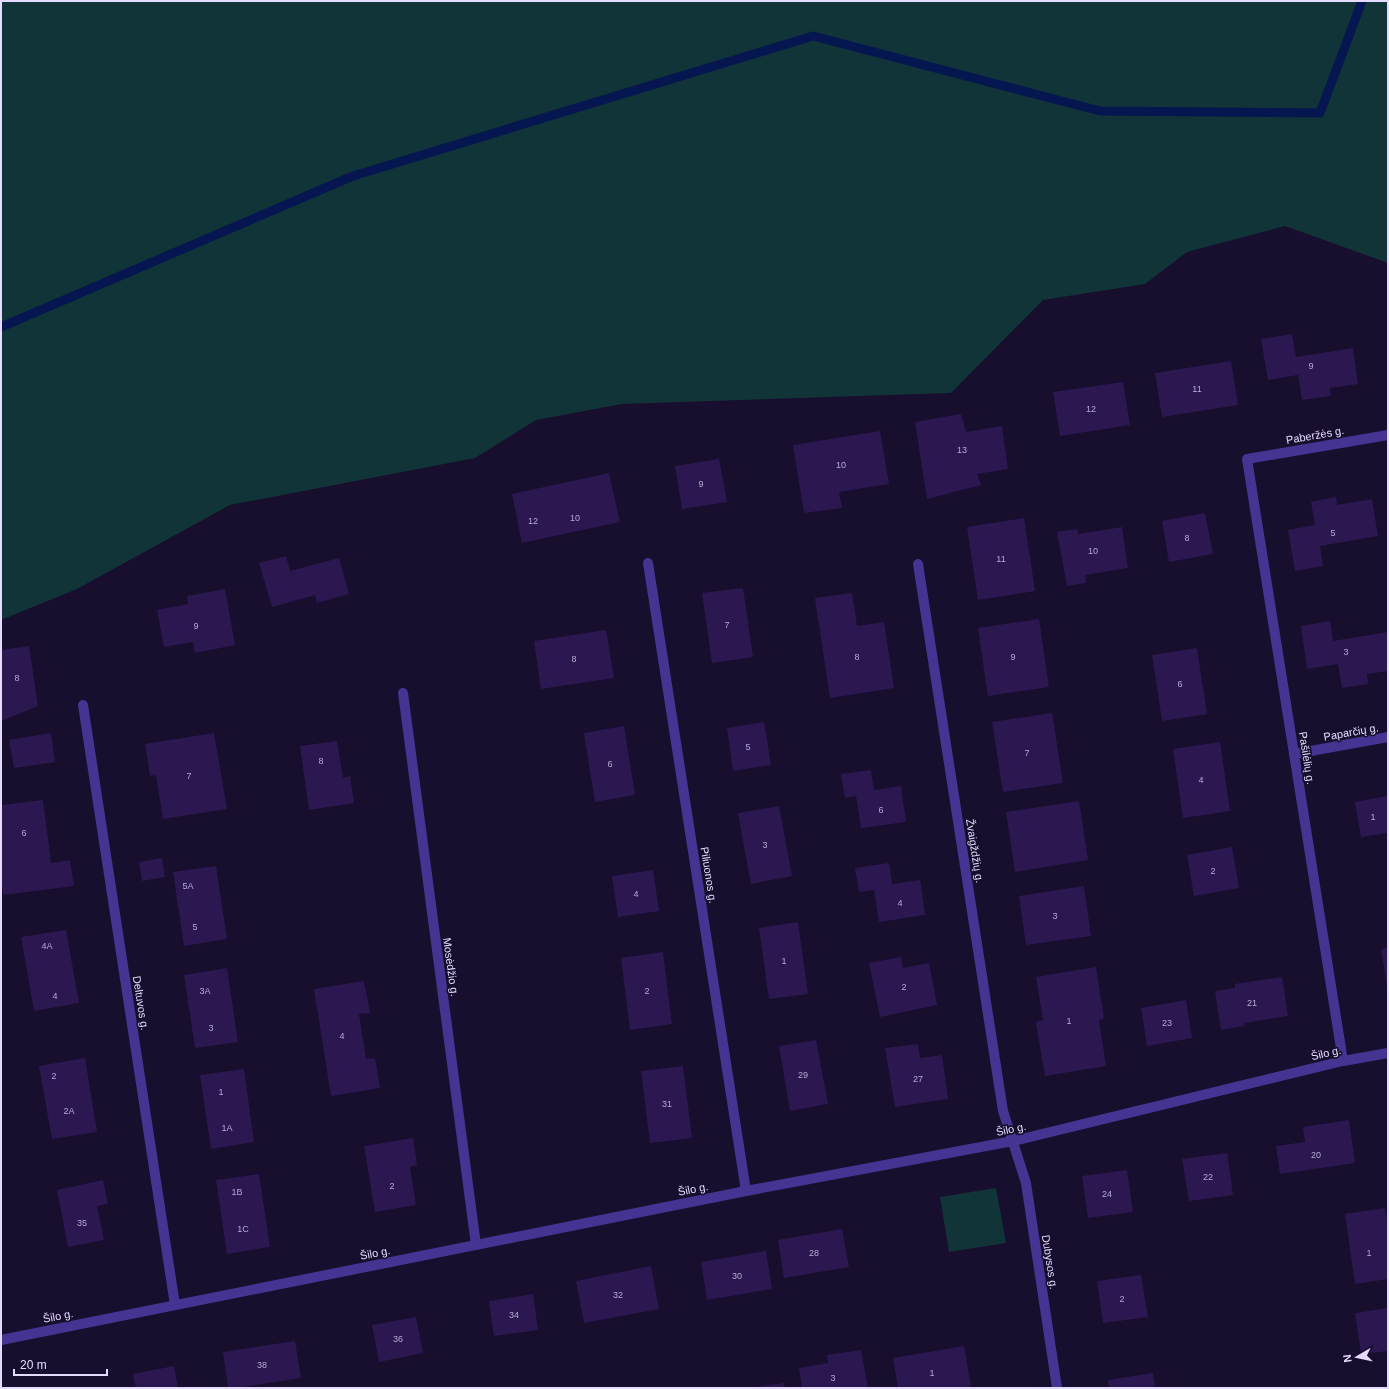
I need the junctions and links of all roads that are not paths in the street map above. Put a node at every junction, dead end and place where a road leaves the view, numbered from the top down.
1 (1388, 435) edge
2 (1247, 459) joint
3 (648, 563) dead end
4 (918, 564) dead end
5 (403, 694) dead end
6 (83, 705) dead end
7 (1388, 737) edge
8 (1294, 754) junction
9 (1388, 1053) edge
10 (1343, 1061) junction
11 (1013, 1141) junction
12 (746, 1191) junction
13 (476, 1245) junction
14 (175, 1305) junction
15 (1, 1340) edge
16 (1057, 1388) edge

1 - 2 street, Paberžės g.
2 - 8 street, Pašilėlių g.
3 - 12 street, Piliuonos g.
4 - 11 street, Žvaigždžių g.
5 - 13 street, Mosėdžio g.
6 - 14 street, Deltuvos g.
7 - 8 street, Paparčių g.
8 - 10 street, Pašilėlių g.
9 - 10 street, Šilo g.
10 - 11 street, Šilo g.
11 - 12 street, Šilo g.
11 - 16 street, Dubysos g.
12 - 13 street, Šilo g.
13 - 14 street, Šilo g.
14 - 15 street, Šilo g.

